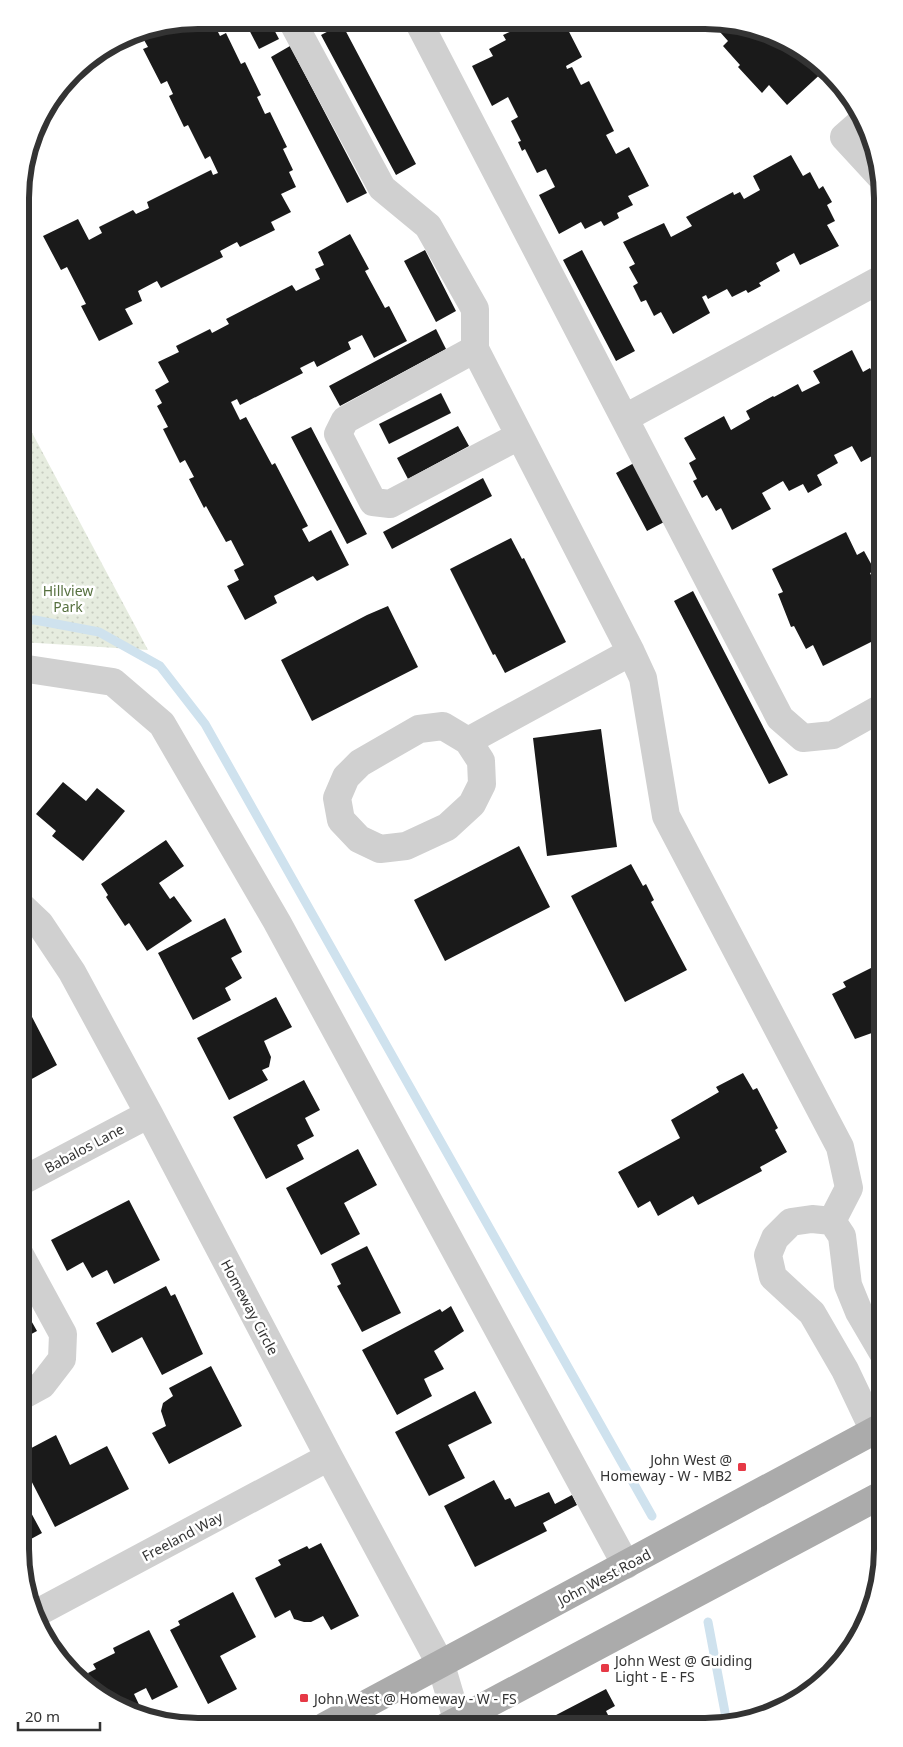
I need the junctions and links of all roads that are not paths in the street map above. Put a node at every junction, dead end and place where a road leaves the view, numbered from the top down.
1 (296, 29) edge
2 (422, 29) edge
3 (858, 125) edge
4 (871, 166) edge
5 (874, 283) edge
6 (475, 349) junction
7 (625, 418) junction
8 (518, 436) junction
9 (631, 652) junction
10 (29, 669) edge
11 (874, 712) edge
12 (468, 740) junction
13 (29, 914) edge
14 (149, 1114) junction
15 (29, 1177) edge
16 (832, 1221) junction
17 (29, 1272) edge
18 (874, 1338) edge
19 (29, 1392) edge
20 (874, 1422) edge
21 (874, 1431) edge
22 (329, 1457) junction
23 (874, 1499) edge
24 (626, 1565) junction
25 (41, 1611) edge
26 (441, 1665) junction
27 (340, 1718) edge
28 (452, 1718) edge
29 (467, 1718) edge

1 - 6 street
2 - 7 street
3 - 4 street
5 - 7 street
6 - 8 street
6 - 8 street
7 - 11 street
8 - 9 street
9 - 12 street
9 - 16 street
10 - 24 street
12 - 12 street
13 - 14 street, Homeway Circle
14 - 15 street, Babalos Lane
14 - 22 street, Homeway Circle
16 - 18 street
16 - 20 street
17 - 19 street
21 - 24 main road, John West Road
22 - 25 street, Freeland Way
22 - 26 street, Homeway Circle
23 - 29 main road
24 - 26 main road, John West Road
26 - 27 main road, John West Road
26 - 28 street, Homeway Circle

